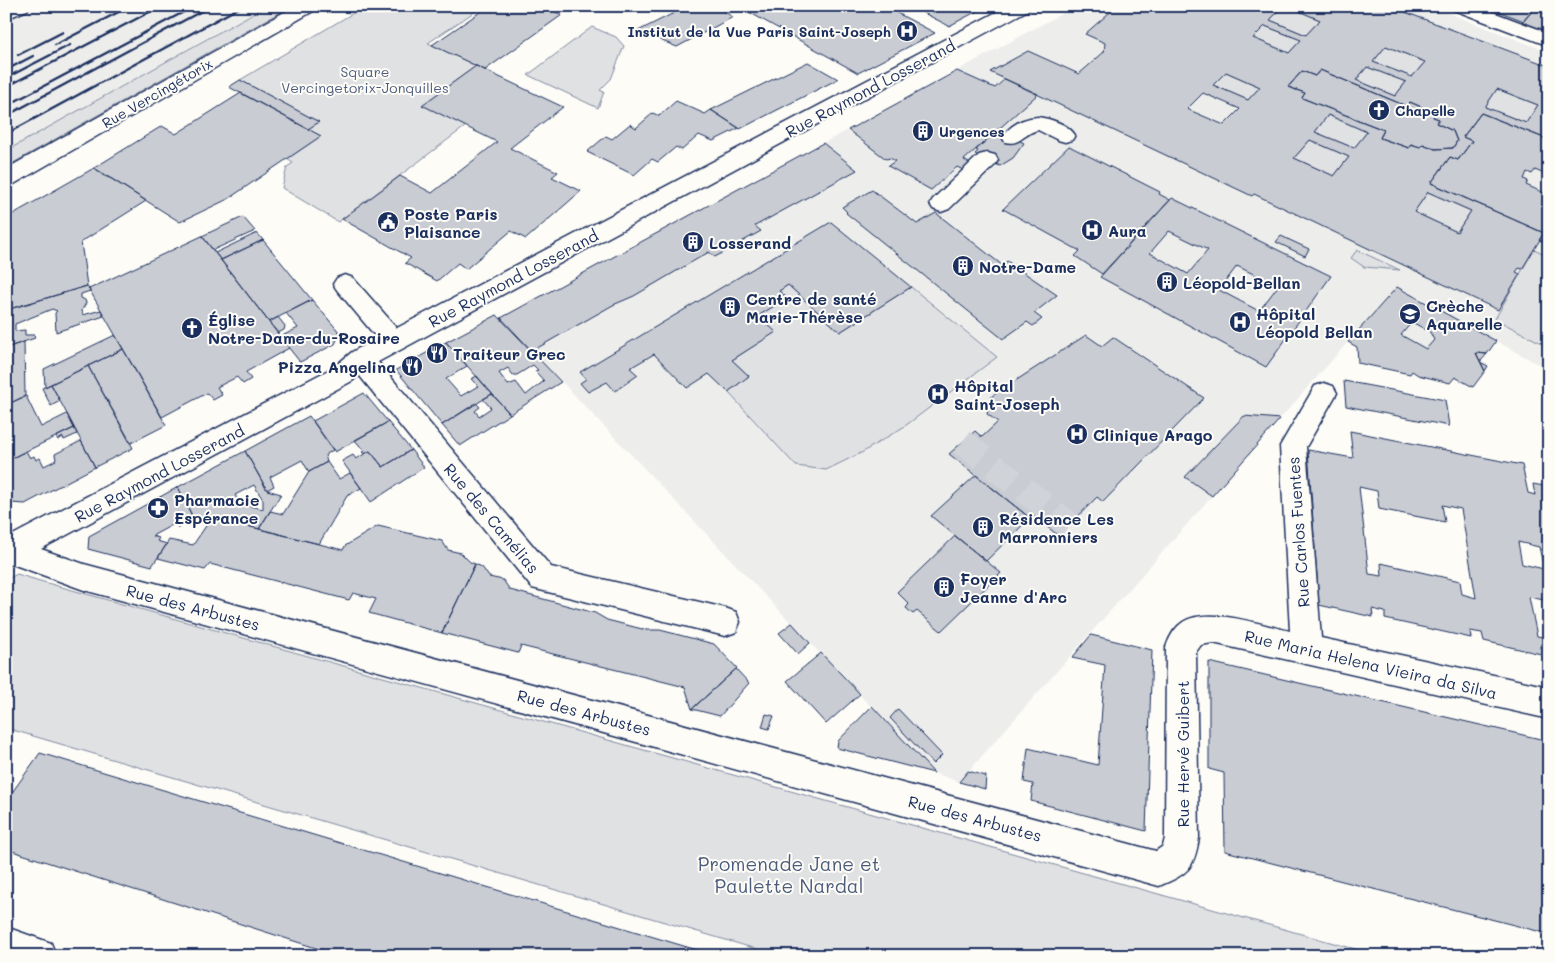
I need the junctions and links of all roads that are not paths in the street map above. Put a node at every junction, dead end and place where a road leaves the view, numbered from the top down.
1 (21, 6) edge
2 (309, 6) edge
3 (1022, 6) edge
4 (1460, 6) edge
5 (6, 14) edge
6 (1549, 40) edge
7 (1065, 135) dead end
8 (1012, 137) dead end
9 (987, 160) dead end
10 (6, 179) edge
11 (940, 204) dead end
12 (345, 284) dead end
13 (394, 341) junction
14 (361, 359) junction
15 (1324, 393) dead end
16 (8, 551) edge
17 (725, 622) dead end
18 (1193, 632) joint
19 (1306, 649) junction
20 (1549, 703) edge
21 (1159, 869) joint
22 (6, 945) edge
23 (38, 956) edge

1 - 5 street
2 - 10 street, Rue Vercingétorix
3 - 13 street, Rue Raymond Losserand
4 - 6 street
7 - 8 street
9 - 11 street
12 - 13 street
13 - 14 street, Rue Raymond Losserand
14 - 16 street, Rue Raymond Losserand
14 - 17 street, Rue des Camélias
15 - 19 street, Rue Carlos Fuentes
16 - 21 street, Rue des Arbustes
18 - 19 street, Rue Maria Helena Vieira da Silva
18 - 21 street, Rue Hervé Guibert
19 - 20 street, Rue Maria Helena Vieira da Silva
22 - 23 street

